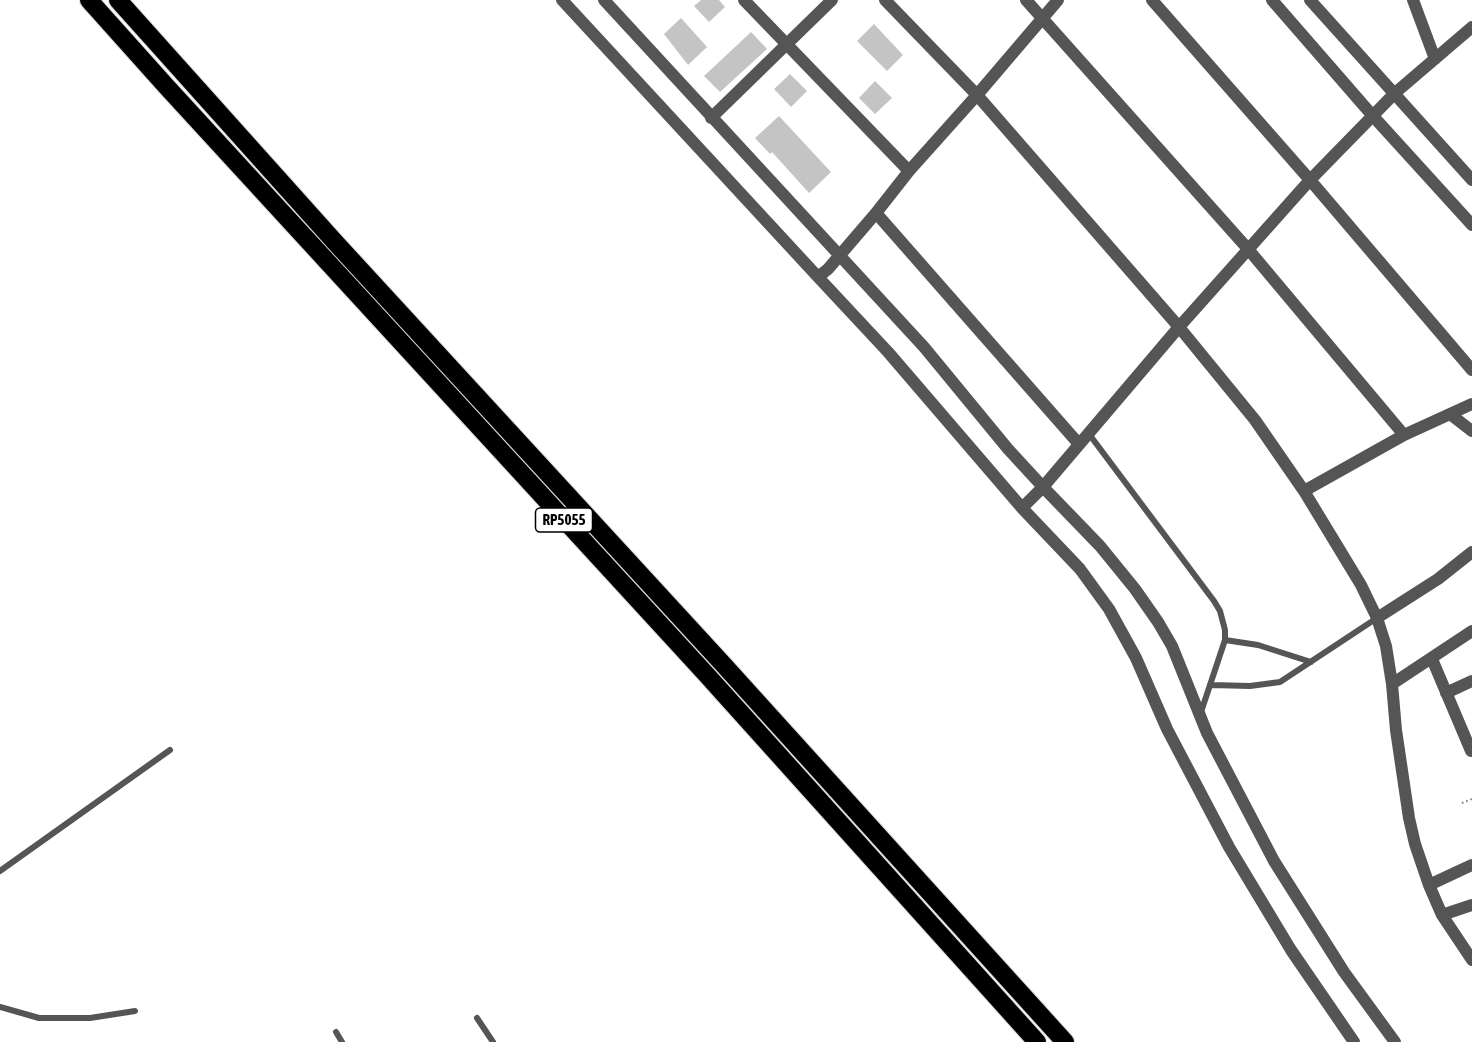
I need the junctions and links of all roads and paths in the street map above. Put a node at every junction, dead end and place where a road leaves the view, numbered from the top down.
1 (89, 0) edge
2 (118, 0) edge
3 (562, 0) edge
4 (604, 0) edge
5 (744, 0) edge
6 (832, 0) edge
7 (885, 0) edge
8 (1026, 0) edge
9 (1058, 0) edge
10 (1152, 0) edge
11 (1272, 0) edge
12 (1310, 0) edge
13 (1413, 0) edge
14 (1042, 17) junction
15 (1470, 33) edge
16 (787, 45) junction
17 (1435, 59) junction
18 (1395, 93) junction
19 (977, 95) junction
20 (1372, 115) junction
21 (711, 118) junction
22 (909, 171) junction
23 (1310, 180) junction
24 (1472, 180) edge
25 (876, 213) junction
26 (1472, 225) edge
27 (1248, 249) junction
28 (839, 255) junction
29 (818, 277) junction
30 (1179, 327) junction
31 (1472, 370) edge
32 (1472, 404) edge
33 (1450, 414) junction
34 (1472, 431) edge
35 (1088, 432) junction
36 (1404, 435) junction
37 (1078, 443) junction
38 (1043, 487) junction
39 (1304, 491) junction
40 (1022, 508) junction
41 (1472, 552) edge
42 (1377, 618) junction
43 (1472, 632) edge
44 (1225, 640) junction
45 (1432, 659) junction
46 (1311, 662) junction
47 (1472, 681) edge
48 (1392, 684) junction
49 (1211, 686) junction
50 (1446, 693) junction
51 (1200, 715) junction
52 (170, 750) dead end
53 (1471, 751) edge
54 (1472, 798) edge
55 (1462, 802) dead end
56 (1471, 868) edge
57 (0, 871) edge
58 (1429, 885) junction
59 (1472, 905) edge
60 (1442, 915) junction
61 (1472, 960) edge
62 (0, 1007) edge
63 (135, 1011) dead end
64 (477, 1018) dead end
65 (336, 1032) dead end
66 (342, 1042) edge
67 (493, 1042) edge
68 (1037, 1042) edge
69 (1065, 1042) edge
70 (1354, 1042) edge
71 (1395, 1042) edge

1 - 68 highway, RP5055
2 - 69 highway, RP5055
3 - 29 street
4 - 21 street
5 - 16 street
6 - 16 street
7 - 19 street
8 - 14 street
9 - 14 street
10 - 23 street
11 - 20 street
12 - 18 street
13 - 17 street
14 - 19 street
14 - 27 street
15 - 17 street
16 - 21 street
16 - 22 street
17 - 18 street
18 - 20 street
18 - 24 street
19 - 22 street
19 - 30 street
20 - 23 street
20 - 26 street
21 - 28 street
22 - 25 street
23 - 27 street
23 - 31 street
25 - 28 street
25 - 37 street
27 - 30 street
27 - 36 street
28 - 29 street
28 - 38 street
29 - 40 street
30 - 35 street
30 - 39 street
32 - 33 street
33 - 34 street
33 - 36 street
35 - 37 street
35 - 44 lane
36 - 39 street
37 - 38 street
38 - 40 street
38 - 51 street
39 - 42 street
40 - 70 street
41 - 42 street
42 - 46 lane
42 - 48 street
43 - 45 street
44 - 46 lane
44 - 49 lane
45 - 48 street
45 - 50 street
46 - 49 lane
47 - 50 street
48 - 58 street
49 - 51 lane
50 - 53 street
51 - 71 street
52 - 57 lane
54 - 55 path
56 - 58 street
58 - 60 street
59 - 60 street
60 - 61 street
62 - 63 lane
64 - 67 lane
65 - 66 lane

